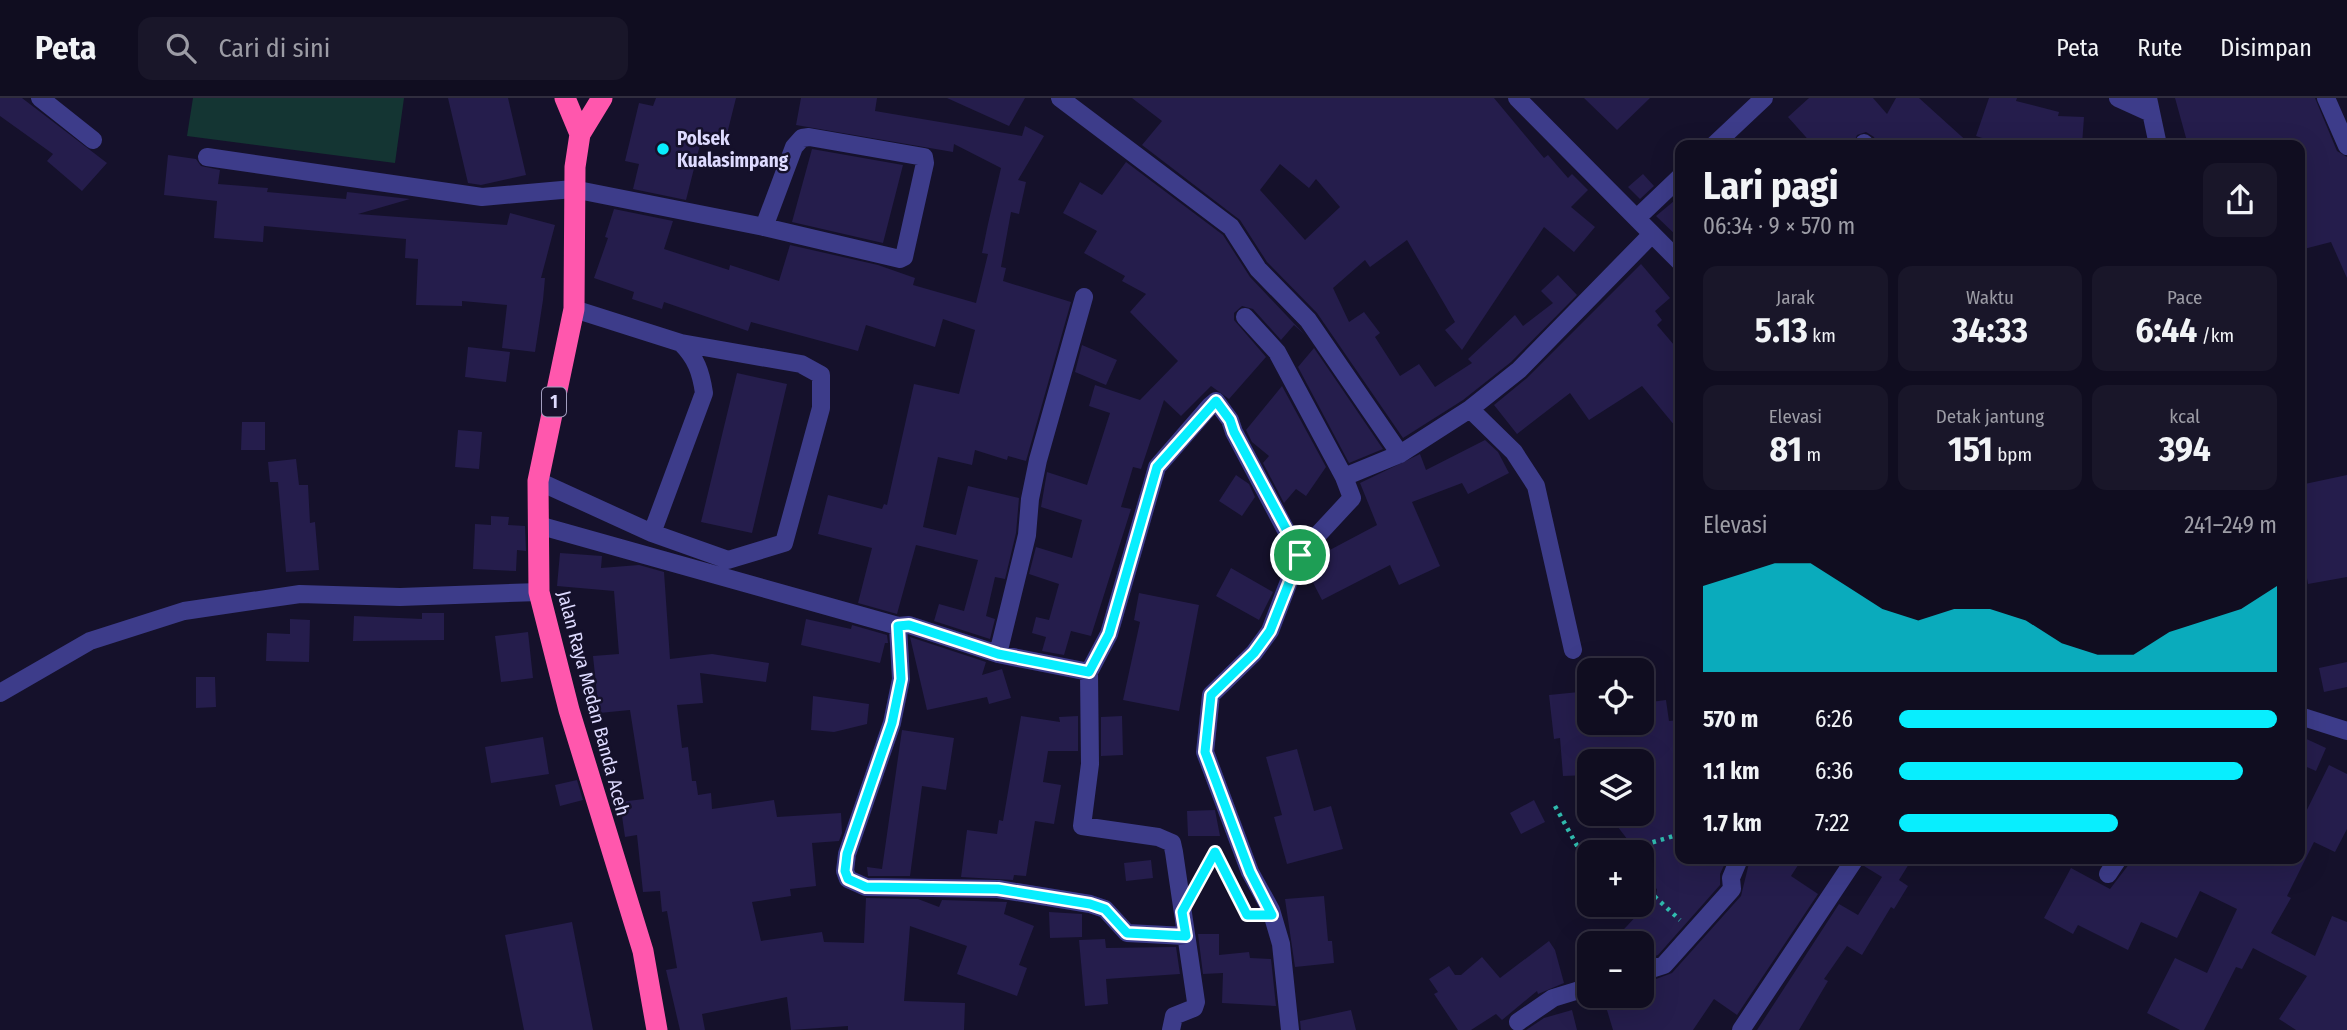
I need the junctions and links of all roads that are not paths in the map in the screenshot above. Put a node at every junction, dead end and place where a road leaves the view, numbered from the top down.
1 (40, 98) edge
2 (565, 98) edge
3 (602, 98) edge
4 (1060, 98) edge
5 (1517, 98) edge
6 (1764, 98) edge
7 (2118, 98) edge
8 (2326, 98) edge
9 (2150, 106) edge
10 (580, 134) junction
11 (93, 140) dead end
12 (1719, 140) edge
13 (2157, 140) edge
14 (2347, 146) edge
15 (207, 157) dead end
16 (1675, 182) edge
17 (573, 189) junction
18 (1637, 218) junction
19 (764, 227) junction
20 (1652, 234) junction
21 (1675, 257) edge
22 (1084, 297) dead end
23 (574, 309) junction
24 (1245, 317) dead end
25 (681, 343) junction
26 (1470, 409) junction
27 (1400, 454) junction
28 (1344, 477) junction
29 (538, 481) junction
30 (538, 525) junction
31 (652, 533) junction
32 (1300, 555) junction
33 (539, 592) junction
34 (898, 626) junction
35 (1573, 650) dead end
36 (998, 654) junction
37 (1089, 672) junction
38 (0, 693) edge
39 (2305, 717) edge
40 (2347, 730) edge
41 (1737, 864) edge
42 (1852, 864) edge
43 (1186, 936) junction
44 (1654, 968) edge
45 (1577, 991) edge
46 (1518, 1022) dead end
47 (657, 1030) edge
48 (1171, 1030) edge
49 (1290, 1030) edge
50 (1741, 1030) edge

1 - 11 street
2 - 10 highway
3 - 10 highway, Jalan Raya Medan Banda Aceh / 1
4 - 27 street
5 - 18 street
6 - 12 street
7 - 9 street
8 - 14 street
9 - 13 street
10 - 17 highway, Jalan Raya Medan Banda Aceh / 1
15 - 17 street
16 - 18 street
17 - 19 street
17 - 23 highway, Jalan Raya Medan Banda Aceh / 1
18 - 20 street
19 - 19 street
20 - 21 street
20 - 26 street
22 - 36 street
23 - 25 street
23 - 29 highway, Jalan Raya Medan Banda Aceh / 1
24 - 28 street
25 - 31 street
25 - 31 street
26 - 27 street
26 - 35 street
27 - 28 street
28 - 32 street
29 - 30 highway, Jalan Raya Medan Banda Aceh / 1
29 - 31 street
30 - 33 highway, Jalan Raya Medan Banda Aceh / 1
30 - 34 street
32 - 37 street
32 - 49 street
33 - 38 street
33 - 47 highway, Jalan Raya Medan Banda Aceh / 1
34 - 36 street
34 - 43 street
36 - 37 street
37 - 43 street
39 - 40 street
41 - 44 street
42 - 50 street
43 - 48 street
45 - 46 street

